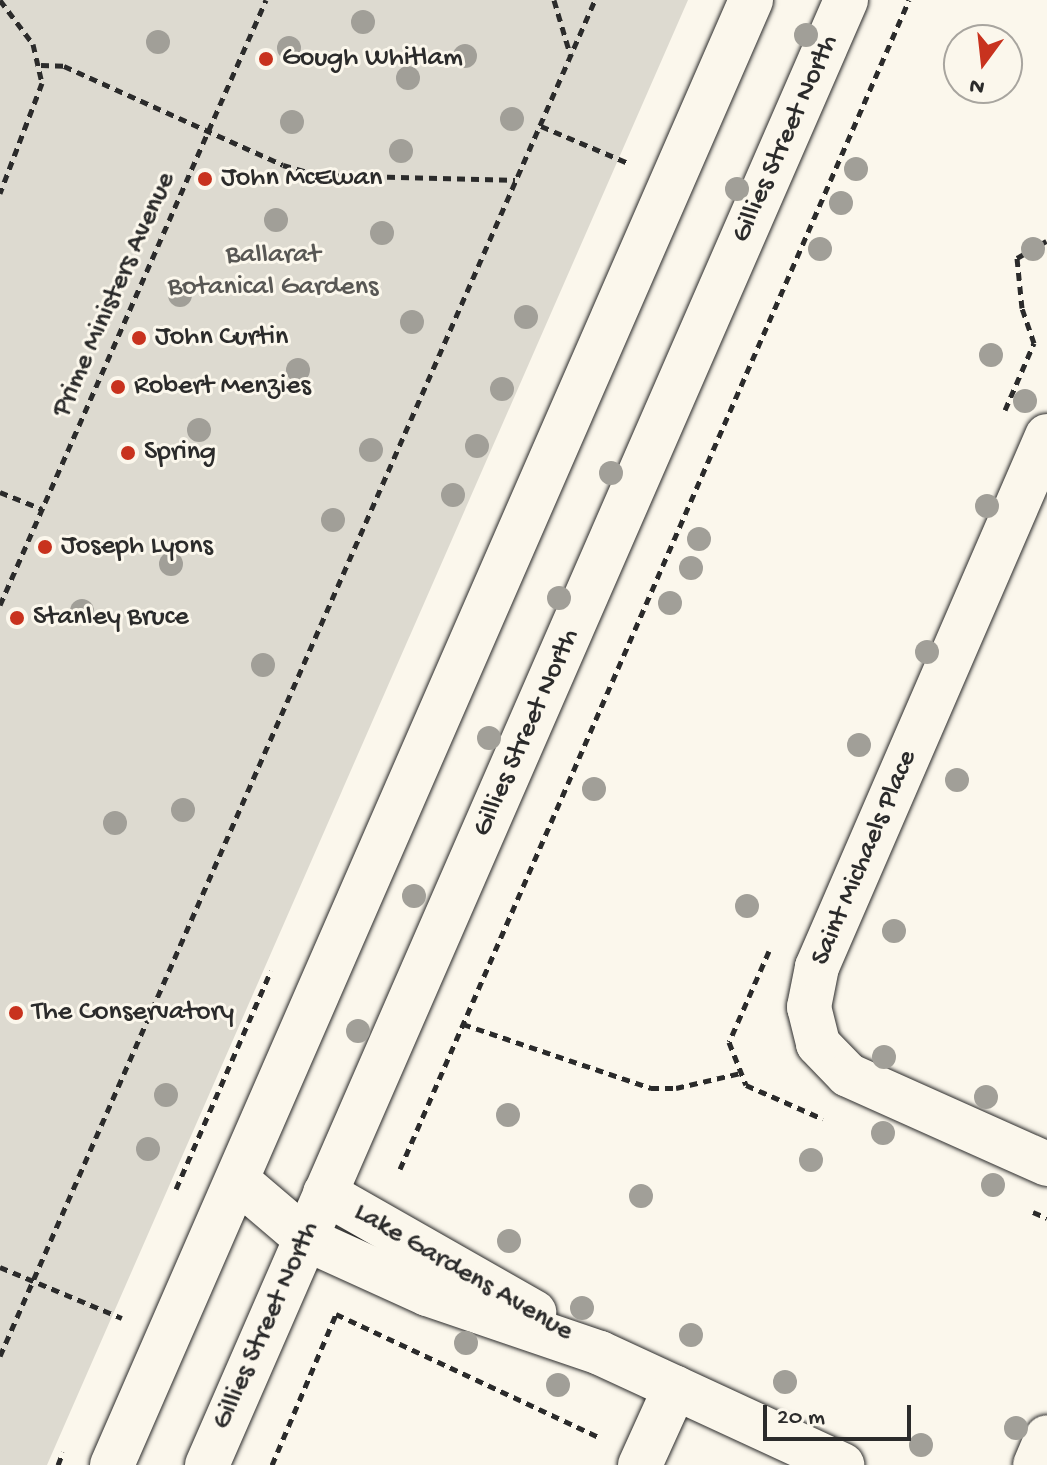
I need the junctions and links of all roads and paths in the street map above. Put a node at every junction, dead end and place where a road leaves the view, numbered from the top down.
1 (0, 0) edge
2 (266, 0) edge
3 (554, 0) edge
4 (595, 0) edge
5 (751, 0) edge
6 (846, 0) edge
7 (909, 0) edge
8 (571, 57) junction
9 (41, 65) junction
10 (541, 126) junction
11 (210, 131) junction
12 (628, 164) dead end
13 (515, 180) junction
14 (0, 193) edge
15 (1047, 436) edge
16 (0, 492) edge
17 (42, 509) junction
18 (0, 605) edge
19 (463, 1024) junction
20 (741, 1073) dead end
21 (1047, 1164) edge
22 (400, 1169) dead end
23 (237, 1180) junction
24 (325, 1193) junction
25 (306, 1239) junction
26 (0, 1267) edge
27 (33, 1282) junction
28 (122, 1318) dead end
29 (600, 1353) junction
30 (0, 1356) edge
31 (675, 1388) junction
32 (1047, 1437) edge
33 (642, 1461) edge
34 (112, 1465) edge
35 (207, 1465) edge
36 (272, 1465) edge
37 (842, 1465) edge
38 (1035, 1465) edge

1 - 9 path
2 - 11 path, Prime Ministers Avenue
3 - 8 path
4 - 8 path
5 - 23 main road
6 - 24 main road, Gillies Street North
7 - 19 path
8 - 10 path
9 - 11 path
9 - 14 path
10 - 12 path
10 - 13 path
11 - 13 path
11 - 17 path, Prime Ministers Avenue
13 - 27 path
15 - 21 main road, Saint Michaels Place
16 - 17 path
17 - 18 path, Prime Ministers Avenue
19 - 20 path
19 - 22 path
23 - 24 main road, Lake Gardens Avenue
23 - 25 main road, Lake Gardens Avenue
23 - 34 main road
24 - 25 main road, Gillies Street North
24 - 29 main road, Lake Gardens Avenue
25 - 29 main road, Lake Gardens Avenue
25 - 35 main road, Gillies Street North
26 - 27 path
27 - 28 path
27 - 30 path
29 - 31 main road, Lake Gardens Avenue
31 - 33 main road
31 - 37 main road, Lake Gardens Avenue
32 - 38 main road
33 - 36 path

